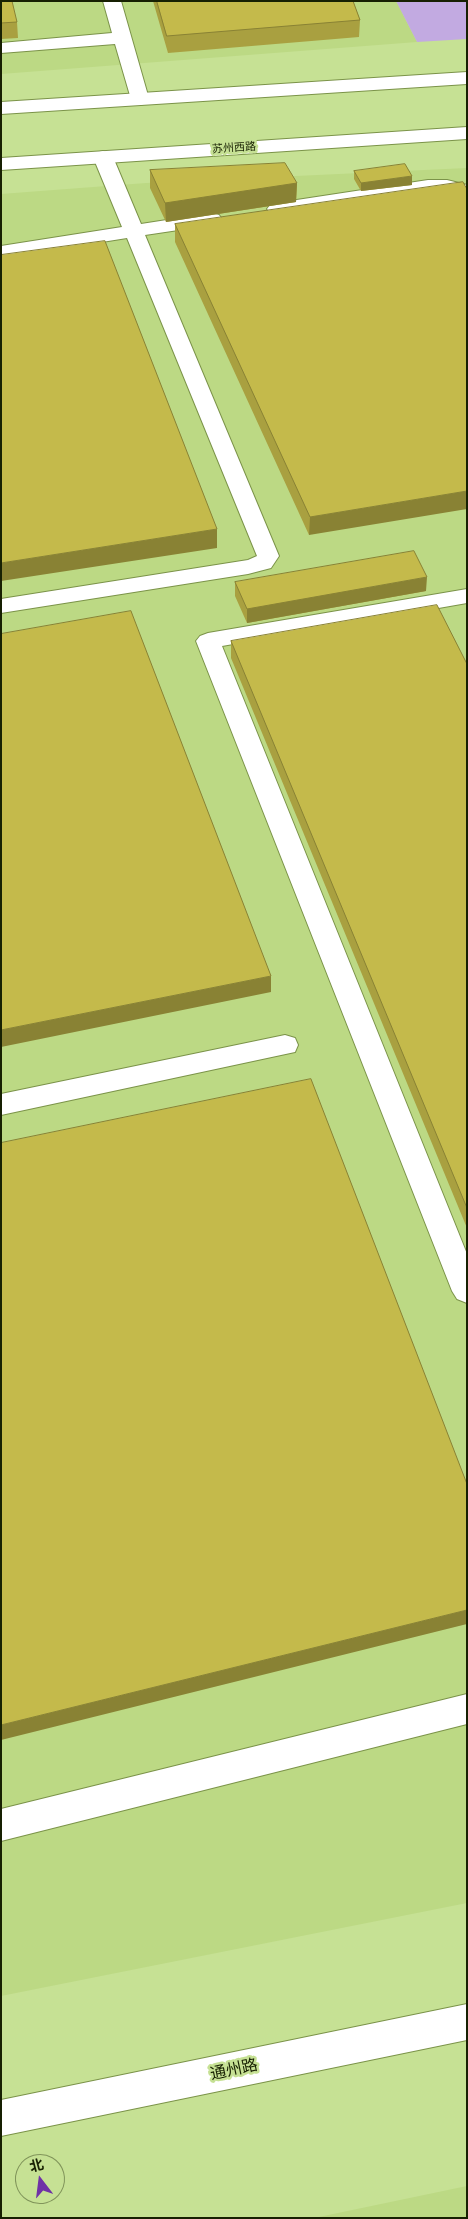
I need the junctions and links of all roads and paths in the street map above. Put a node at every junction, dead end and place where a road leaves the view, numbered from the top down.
1 (112, 1) edge
2 (122, 38) junction
3 (1, 48) edge
4 (467, 78) edge
5 (140, 99) junction
6 (1, 108) edge
7 (467, 133) edge
8 (103, 157) junction
9 (1, 164) edge
10 (467, 191) edge
11 (262, 212) edge
12 (232, 216) edge
13 (134, 232) junction
14 (1, 252) edge
15 (467, 596) edge
16 (1, 606) edge
17 (285, 1045) dead end
18 (1, 1104) edge
19 (467, 1291) edge
20 (467, 1709) edge
21 (1, 1825) edge
22 (467, 2022) edge
23 (1, 2118) edge

1 - 2 main road
2 - 3 main road
2 - 5 main road
4 - 5 main road
5 - 6 main road
7 - 8 main road, 苏州西路
8 - 9 main road, 苏州西路
8 - 13 main road
10 - 11 main road
12 - 13 main road
13 - 14 main road
13 - 16 main road
15 - 19 main road
17 - 18 main road
20 - 21 main road
22 - 23 main road, 通州路

